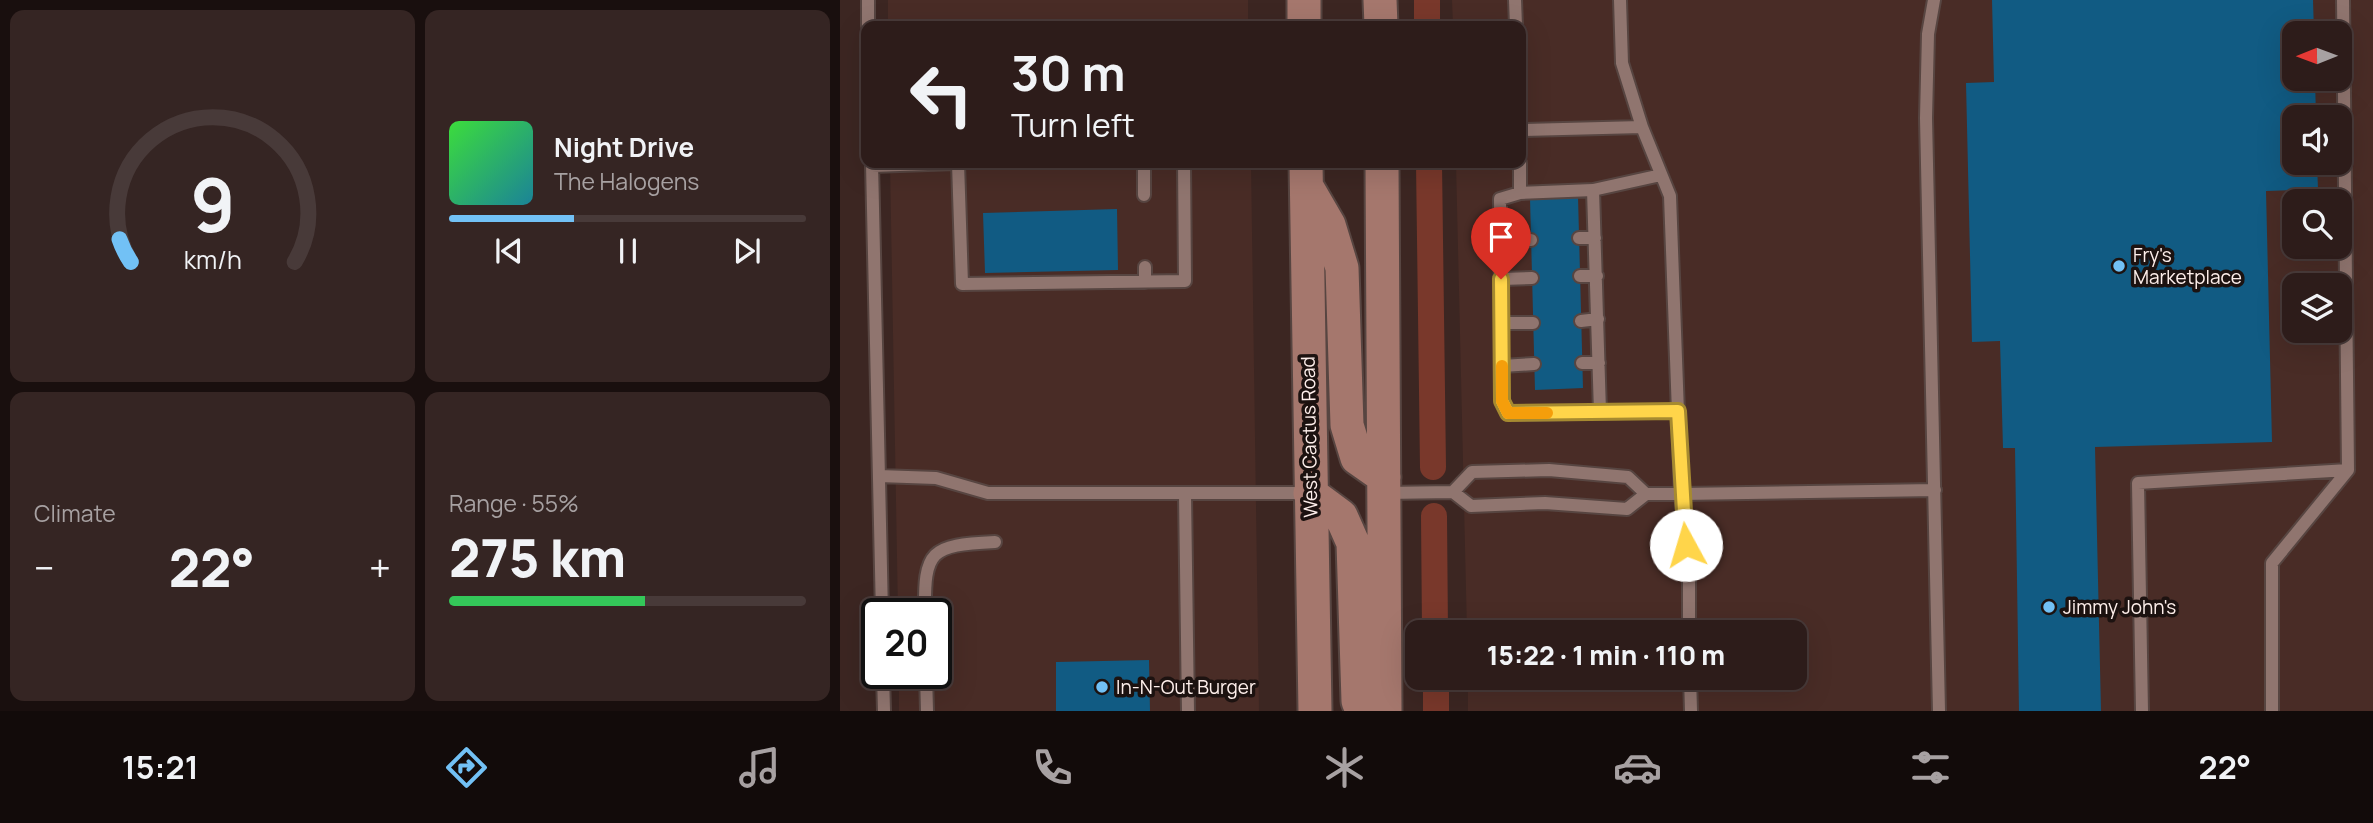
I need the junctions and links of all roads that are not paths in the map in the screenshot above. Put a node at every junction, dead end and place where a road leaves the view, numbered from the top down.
1 (868, 0) edge
2 (1304, 0) edge
3 (1380, 0) edge
4 (1515, 0) edge
5 (1620, 0) edge
6 (1934, 0) edge
7 (2343, 0) edge
8 (869, 21) edge
9 (1304, 21) edge
10 (1381, 21) edge
11 (1516, 21) edge
12 (1642, 127) junction
13 (1526, 130) edge
14 (872, 168) edge
15 (957, 168) edge
16 (1144, 168) edge
17 (1184, 168) edge
18 (1382, 168) edge
19 (1520, 168) edge
20 (1306, 174) edge
21 (1661, 175) junction
22 (1593, 190) junction
23 (1520, 193) junction
24 (1144, 195) dead end
25 (1595, 237) junction
26 (1579, 238) dead end
27 (1531, 240) dead end
28 (1501, 241) junction
29 (1145, 267) dead end
30 (1580, 276) dead end
31 (1597, 276) junction
32 (1532, 278) dead end
33 (1501, 279) junction
34 (1145, 282) junction
35 (1598, 319) junction
36 (1581, 321) dead end
37 (1501, 323) junction
38 (1533, 323) dead end
39 (1582, 363) dead end
40 (1599, 363) junction
41 (1534, 364) dead end
42 (1502, 366) junction
43 (1678, 411) junction
44 (1600, 412) junction
45 (2348, 470) junction
46 (879, 476) junction
47 (1384, 485) junction
48 (1935, 490) junction
49 (1453, 492) junction
50 (1310, 493) junction
51 (1185, 494) junction
52 (1646, 494) junction
53 (1681, 494) junction
54 (995, 542) dead end
55 (882, 598) edge
56 (925, 598) edge
57 (1689, 620) edge
58 (883, 689) edge
59 (926, 689) edge
60 (1690, 690) edge
61 (884, 711) edge
62 (927, 711) edge
63 (1188, 711) edge
64 (1315, 711) edge
65 (1362, 711) edge
66 (1385, 711) edge
67 (1691, 711) edge
68 (1939, 711) edge
69 (2142, 711) edge
70 (2272, 711) edge

1 - 8 lane
2 - 9 main road
3 - 10 main road
4 - 11 lane
5 - 12 lane
6 - 48 lane
7 - 45 lane
12 - 13 lane
12 - 21 lane
14 - 46 lane
15 - 34 lane
16 - 24 lane
17 - 34 lane
18 - 47 main road
19 - 23 lane
20 - 47 main road
20 - 50 main road, West Cactus Road
21 - 22 lane
21 - 43 lane
22 - 23 lane
22 - 25 lane
23 - 28 lane
25 - 26 lane
25 - 31 lane
27 - 28 lane
28 - 33 lane
29 - 34 lane
30 - 31 lane
31 - 35 lane
32 - 33 lane
33 - 37 lane
35 - 36 lane
35 - 40 lane
37 - 38 lane
37 - 42 lane
39 - 40 lane
40 - 44 lane
41 - 42 lane
42 - 44 lane
43 - 44 lane
43 - 53 lane
45 - 69 lane
45 - 70 lane
46 - 51 lane
46 - 55 lane
47 - 49 lane
47 - 66 main road
48 - 53 lane
48 - 68 lane
49 - 52 lane
49 - 52 lane
50 - 51 lane
50 - 64 main road, West Cactus Road
50 - 65 main road
51 - 63 lane
52 - 53 lane
53 - 57 lane
54 - 56 lane
58 - 61 lane
59 - 62 lane
60 - 67 lane

